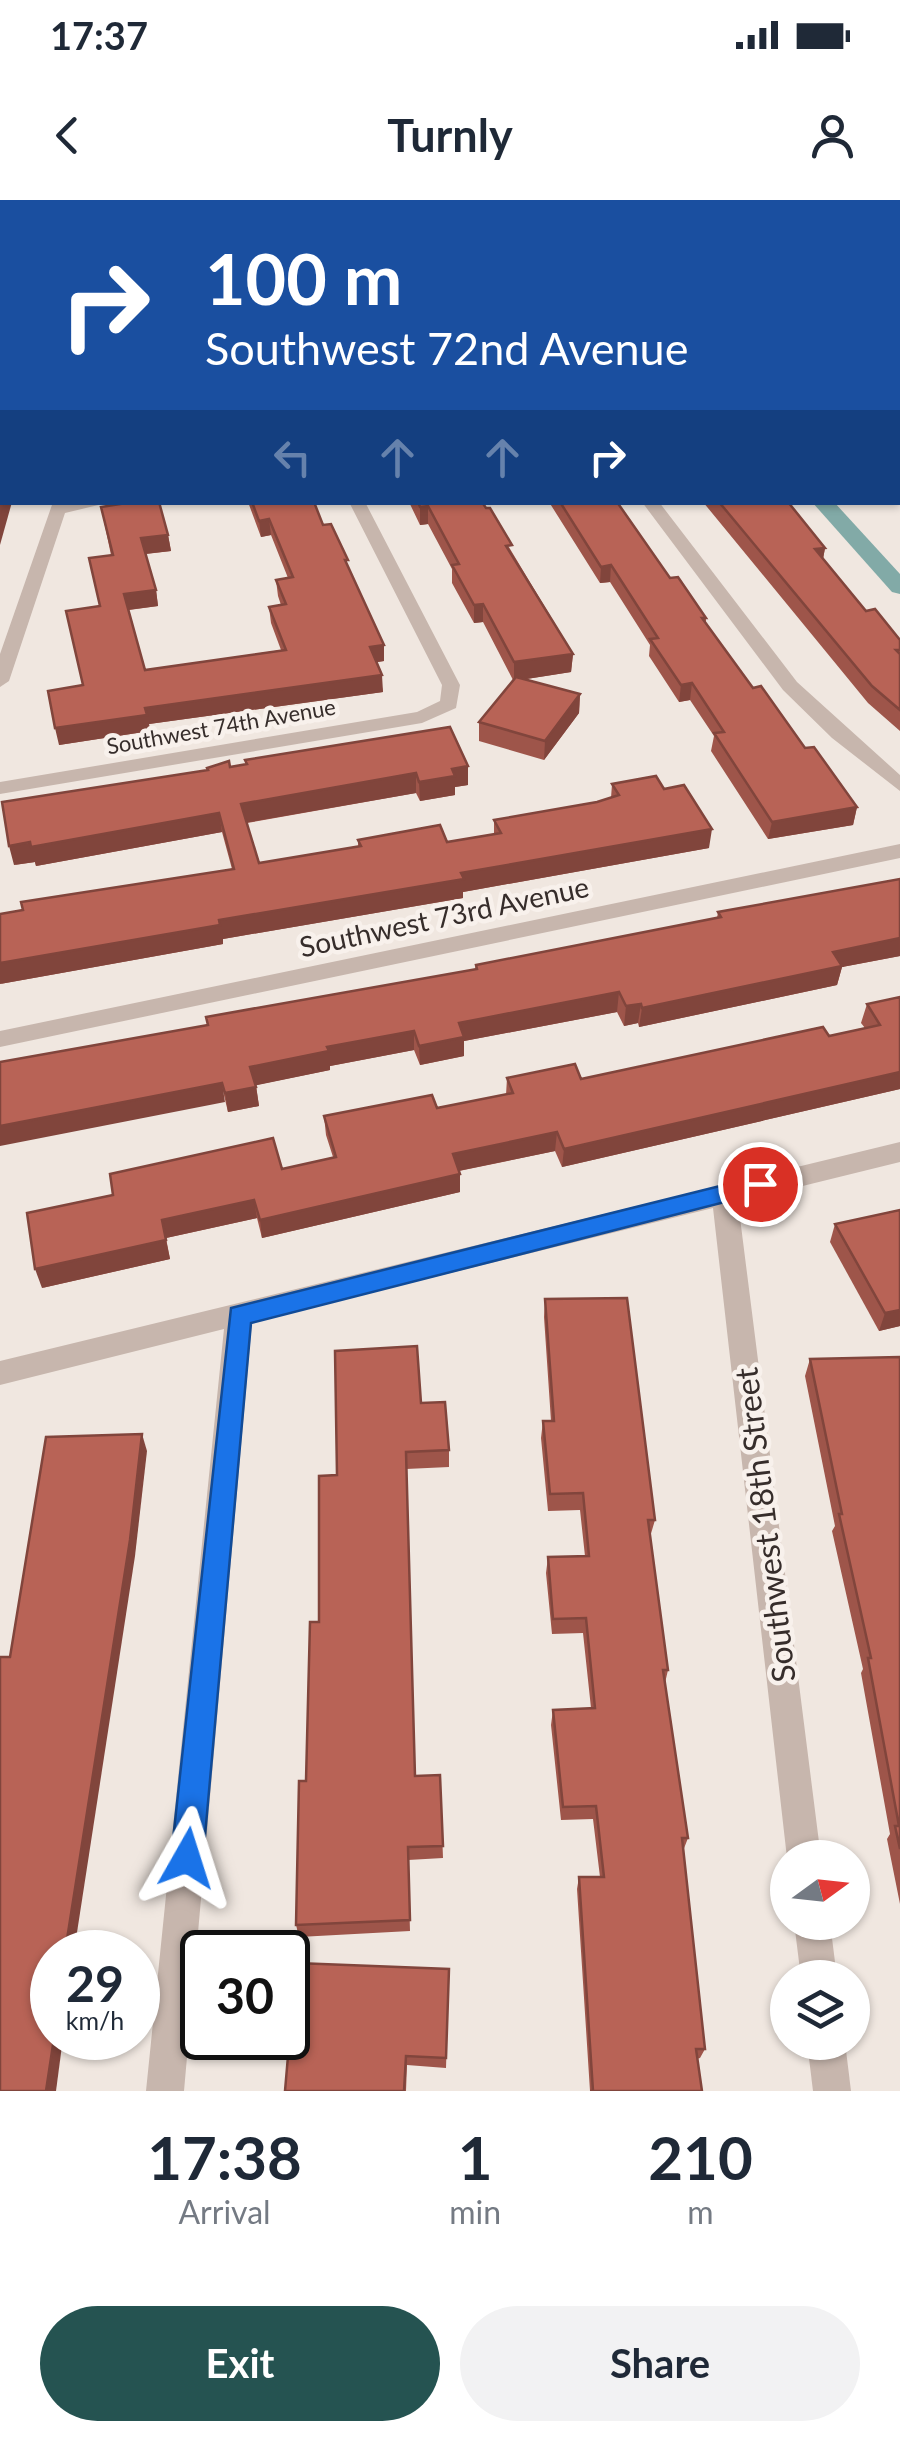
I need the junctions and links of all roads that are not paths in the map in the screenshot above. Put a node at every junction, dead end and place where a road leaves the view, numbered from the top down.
1 (359, 505) edge
2 (652, 505) edge
3 (60, 506) edge
4 (0, 681) edge
5 (900, 785) edge
6 (0, 788) edge
7 (900, 852) edge
8 (0, 1039) edge
9 (900, 1152) edge
10 (724, 1193) junction
11 (240, 1316) junction
12 (0, 1373) edge
13 (802, 1840) edge
14 (828, 2060) edge
15 (165, 2091) edge
16 (832, 2091) edge

1 - 6 street, Southwest 74th Avenue
2 - 5 street
3 - 4 street
7 - 8 street, Southwest 73rd Avenue
9 - 10 street
10 - 11 street
10 - 13 street, Southwest 18th Street
11 - 12 street
11 - 15 street
14 - 16 street

